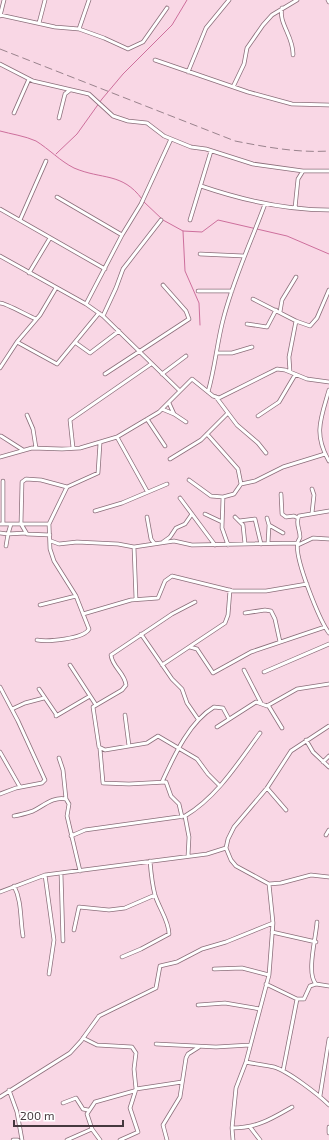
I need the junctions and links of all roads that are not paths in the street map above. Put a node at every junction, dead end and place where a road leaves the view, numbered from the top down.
1 (4, 0) edge
2 (45, 0) edge
3 (88, 0) edge
4 (229, 0) edge
5 (297, 0) edge
6 (167, 8) dead end
7 (282, 8) junction
8 (0, 16) edge
9 (39, 23) junction
10 (79, 29) junction
11 (293, 55) dead end
12 (155, 60) dead end
13 (0, 64) edge
14 (188, 72) junction
15 (29, 79) junction
16 (233, 87) junction
17 (70, 90) junction
18 (329, 105) edge
19 (14, 113) dead end
20 (59, 118) dead end
21 (171, 139) junction
22 (211, 151) junction
23 (46, 161) dead end
24 (303, 171) junction
25 (329, 171) edge
26 (201, 186) junction
27 (57, 197) dead end
28 (265, 204) junction
29 (295, 208) junction
30 (0, 209) edge
31 (329, 210) edge
32 (20, 220) junction
33 (161, 220) dead end
34 (190, 220) dead end
35 (122, 235) junction
36 (50, 238) junction
37 (200, 254) dead end
38 (0, 256) edge
39 (244, 256) junction
40 (106, 269) junction
41 (29, 272) junction
42 (296, 277) dead end
43 (163, 285) dead end
44 (56, 288) junction
45 (329, 290) edge
46 (198, 291) dead end
47 (232, 291) junction
48 (328, 295) edge
49 (253, 299) dead end
50 (0, 303) edge
51 (86, 304) junction
52 (276, 310) junction
53 (280, 312) junction
54 (99, 313) junction
55 (103, 316) junction
56 (36, 320) junction
57 (296, 321) junction
58 (247, 324) dead end
59 (119, 330) junction
60 (17, 342) junction
61 (76, 343) junction
62 (252, 347) dead end
63 (139, 352) junction
64 (216, 353) junction
65 (186, 356) dead end
66 (151, 364) junction
67 (0, 368) edge
68 (290, 372) junction
69 (105, 374) dead end
70 (162, 374) junction
71 (295, 375) junction
72 (329, 382) edge
73 (329, 390) edge
74 (180, 391) junction
75 (208, 392) junction
76 (216, 397) junction
77 (169, 403) junction
78 (162, 409) junction
79 (174, 414) junction
80 (227, 414) junction
81 (27, 415) dead end
82 (258, 416) dead end
83 (147, 419) junction
84 (186, 422) dead end
85 (207, 434) junction
86 (1, 436) edge
87 (117, 437) junction
88 (100, 443) junction
89 (165, 446) dead end
90 (36, 448) junction
91 (73, 448) junction
92 (323, 448) junction
93 (329, 448) edge
94 (23, 450) junction
95 (266, 453) dead end
96 (324, 454) junction
97 (0, 457) edge
98 (170, 459) dead end
99 (329, 461) edge
100 (188, 480) dead end
101 (3, 481) dead end
102 (167, 484) dead end
103 (241, 484) junction
104 (67, 487) junction
105 (312, 488) dead end
106 (147, 491) junction
107 (281, 494) dead end
108 (223, 497) junction
109 (180, 498) dead end
110 (95, 511) dead end
111 (329, 511) edge
112 (312, 513) junction
113 (192, 514) junction
114 (205, 514) dead end
115 (147, 517) dead end
116 (235, 518) dead end
117 (267, 518) dead end
118 (298, 518) junction
119 (239, 521) junction
120 (222, 522) junction
121 (2, 524) edge
122 (11, 524) junction
123 (21, 524) junction
124 (49, 524) junction
125 (269, 525) junction
126 (283, 532) dead end
127 (0, 533) edge
128 (26, 533) junction
129 (8, 534) junction
130 (50, 535) junction
131 (329, 539) edge
132 (51, 541) junction
133 (154, 543) junction
134 (162, 543) junction
135 (268, 543) junction
136 (228, 544) junction
137 (245, 544) junction
138 (261, 544) junction
139 (298, 544) junction
140 (6, 546) dead end
141 (215, 546) junction
142 (134, 547) junction
143 (307, 584) junction
144 (230, 590) junction
145 (76, 596) junction
146 (136, 599) junction
147 (195, 602) dead end
148 (40, 605) dead end
149 (245, 613) dead end
150 (83, 614) junction
151 (324, 627) junction
152 (141, 634) junction
153 (329, 634) edge
154 (37, 640) dead end
155 (280, 642) junction
156 (329, 644) edge
157 (190, 647) junction
158 (162, 665) junction
159 (70, 666) dead end
160 (244, 670) dead end
161 (264, 672) dead end
162 (329, 684) edge
163 (0, 687) edge
164 (39, 689) dead end
165 (90, 696) junction
166 (44, 698) junction
167 (260, 702) junction
168 (96, 705) junction
169 (268, 705) junction
170 (12, 709) junction
171 (125, 715) dead end
172 (198, 719) junction
173 (229, 719) junction
174 (329, 726) edge
175 (217, 727) dead end
176 (282, 728) dead end
177 (260, 733) dead end
178 (306, 740) junction
179 (129, 746) junction
180 (100, 748) junction
181 (179, 748) junction
182 (0, 752) edge
183 (329, 756) edge
184 (59, 758) dead end
185 (323, 762) junction
186 (329, 767) edge
187 (162, 782) junction
188 (220, 786) junction
189 (20, 787) junction
190 (267, 788) junction
191 (0, 794) edge
192 (66, 798) junction
193 (286, 810) dead end
194 (14, 816) dead end
195 (183, 817) junction
196 (329, 830) edge
197 (326, 835) dead end
198 (71, 836) junction
199 (226, 848) junction
200 (188, 856) junction
201 (150, 861) junction
202 (80, 871) junction
203 (61, 873) junction
204 (45, 875) junction
205 (329, 877) edge
206 (269, 884) junction
207 (14, 886) junction
208 (0, 892) edge
209 (155, 895) junction
210 (317, 922) dead end
211 (273, 923) junction
212 (74, 930) dead end
213 (272, 932) junction
214 (23, 936) dead end
215 (63, 941) dead end
216 (316, 942) junction
217 (122, 957) dead end
218 (214, 969) dead end
219 (49, 974) dead end
220 (269, 975) junction
221 (312, 980) junction
222 (266, 984) junction
223 (316, 984) junction
224 (310, 986) junction
225 (329, 986) edge
226 (297, 999) junction
227 (198, 1005) dead end
228 (260, 1009) junction
229 (83, 1038) junction
230 (329, 1039) edge
231 (156, 1044) dead end
232 (250, 1045) junction
233 (199, 1046) junction
234 (246, 1062) junction
235 (283, 1071) junction
236 (182, 1082) junction
237 (9, 1090) junction
238 (135, 1090) junction
239 (320, 1096) junction
240 (0, 1097) edge
241 (63, 1103) dead end
242 (329, 1105) edge
243 (292, 1107) dead end
244 (88, 1110) junction
245 (250, 1127) junction
246 (329, 1127) edge
247 (232, 1128) junction
248 (92, 1129) junction
249 (329, 1133) edge
250 (13, 1140) edge
251 (18, 1140) edge
252 (22, 1140) edge
253 (68, 1140) edge
254 (100, 1140) edge
255 (120, 1140) edge
256 (167, 1140) edge
257 (233, 1140) edge
258 (260, 1140) edge

1 - 8 street
2 - 9 street
3 - 10 street
4 - 14 street
5 - 7 street
6 - 10 street
7 - 11 street
7 - 16 street
8 - 9 street
9 - 10 street
12 - 14 street
13 - 15 street
14 - 16 street
15 - 17 street
15 - 19 street
16 - 18 street
17 - 20 street
17 - 21 street
21 - 22 street
21 - 35 street
22 - 24 street
22 - 26 street
23 - 32 street
24 - 25 street
24 - 29 street
26 - 28 street
26 - 34 street
27 - 35 street
28 - 29 street
28 - 39 street
29 - 31 street
30 - 32 street
32 - 36 street
33 - 55 street
35 - 40 street
36 - 40 street
36 - 41 street
37 - 39 street
38 - 41 street
39 - 47 street
40 - 51 street
41 - 44 street
42 - 53 street
43 - 63 street
44 - 51 street
44 - 56 street
45 - 48 street
46 - 47 street
47 - 64 street
48 - 57 street
49 - 52 street
50 - 56 street
51 - 54 street
52 - 53 street
52 - 58 street
53 - 57 street
54 - 55 street
54 - 61 street
55 - 59 street
56 - 60 street
57 - 68 street
59 - 61 street
59 - 63 street
60 - 61 street
60 - 67 street
62 - 64 street
63 - 66 street
63 - 69 street
64 - 75 street
65 - 70 street
66 - 70 street
66 - 91 street
68 - 71 street
68 - 76 street
70 - 74 street
71 - 72 street
71 - 82 street
73 - 92 street
74 - 75 street
74 - 77 street
75 - 76 street
76 - 80 street
77 - 78 street
77 - 79 street
78 - 79 street
78 - 83 street
79 - 84 street
80 - 85 street
80 - 95 street
81 - 90 street
83 - 87 street
83 - 89 street
85 - 98 street
85 - 103 street
86 - 94 street
87 - 88 street
87 - 106 street
88 - 91 street
88 - 104 street
90 - 91 street
90 - 94 street
92 - 93 street
92 - 96 street
94 - 97 street
96 - 99 street
96 - 103 street
100 - 108 street
101 - 121 street
102 - 106 street
103 - 108 street
104 - 123 street
104 - 124 street
105 - 112 street
106 - 110 street
107 - 118 street
108 - 120 street
109 - 113 street
111 - 112 street
112 - 118 street
113 - 134 street
113 - 141 street
114 - 120 street
115 - 133 street
116 - 119 street
117 - 125 street
118 - 139 street
119 - 137 street
119 - 138 street
120 - 136 street
121 - 122 street
122 - 123 street
122 - 129 street
123 - 124 street
123 - 128 street
124 - 130 street
125 - 126 street
125 - 135 street
127 - 129 street
128 - 129 street
128 - 130 street
129 - 140 street
130 - 132 street
131 - 139 street
132 - 142 street
132 - 145 street
133 - 134 street
133 - 142 street
134 - 141 street
135 - 138 street
135 - 139 street
136 - 137 street
136 - 141 street
137 - 138 street
139 - 143 street
142 - 146 street
143 - 144 street
143 - 151 street
144 - 146 street
144 - 157 street
145 - 148 street
145 - 150 street
146 - 150 street
147 - 152 street
149 - 155 street
150 - 154 street
151 - 153 street
151 - 155 street
152 - 158 street
152 - 168 street
155 - 157 street
156 - 161 street
157 - 158 street
158 - 172 street
159 - 165 street
160 - 167 street
162 - 169 street
163 - 170 street
164 - 166 street
165 - 166 street
165 - 168 street
166 - 170 street
167 - 169 street
167 - 173 street
168 - 180 street
169 - 176 street
170 - 189 street
171 - 179 street
172 - 173 street
172 - 181 street
173 - 175 street
174 - 178 street
177 - 188 street
178 - 185 street
178 - 190 street
179 - 180 street
179 - 181 street
180 - 187 street
181 - 187 street
181 - 188 street
182 - 189 street
183 - 185 street
184 - 192 street
185 - 186 street
187 - 195 street
188 - 195 street
189 - 191 street
190 - 193 street
190 - 199 street
192 - 194 street
192 - 198 street
195 - 198 street
195 - 200 street
196 - 197 street
198 - 202 street
199 - 200 street
199 - 206 street
200 - 201 street
201 - 202 street
201 - 209 street
202 - 203 street
203 - 204 street
203 - 215 street
204 - 207 street
204 - 219 street
205 - 206 street
206 - 211 street
207 - 208 street
207 - 214 street
209 - 212 street
209 - 217 street
210 - 216 street
211 - 213 street
211 - 229 street
213 - 216 street
213 - 220 street
216 - 221 street
218 - 220 street
220 - 222 street
221 - 223 street
221 - 224 street
222 - 226 street
222 - 228 street
223 - 224 street
223 - 225 street
224 - 226 street
226 - 235 street
227 - 228 street
228 - 232 street
229 - 237 street
229 - 238 street
230 - 239 street
231 - 233 street
232 - 233 street
232 - 234 street
233 - 236 street
234 - 235 street
234 - 247 street
235 - 239 street
236 - 238 street
236 - 256 street
237 - 240 street
237 - 252 street
238 - 244 street
238 - 255 street
239 - 242 street
241 - 244 street
243 - 245 street
244 - 248 street
245 - 247 street
245 - 258 street
246 - 249 street
247 - 257 street
248 - 253 street
248 - 254 street
250 - 251 street

